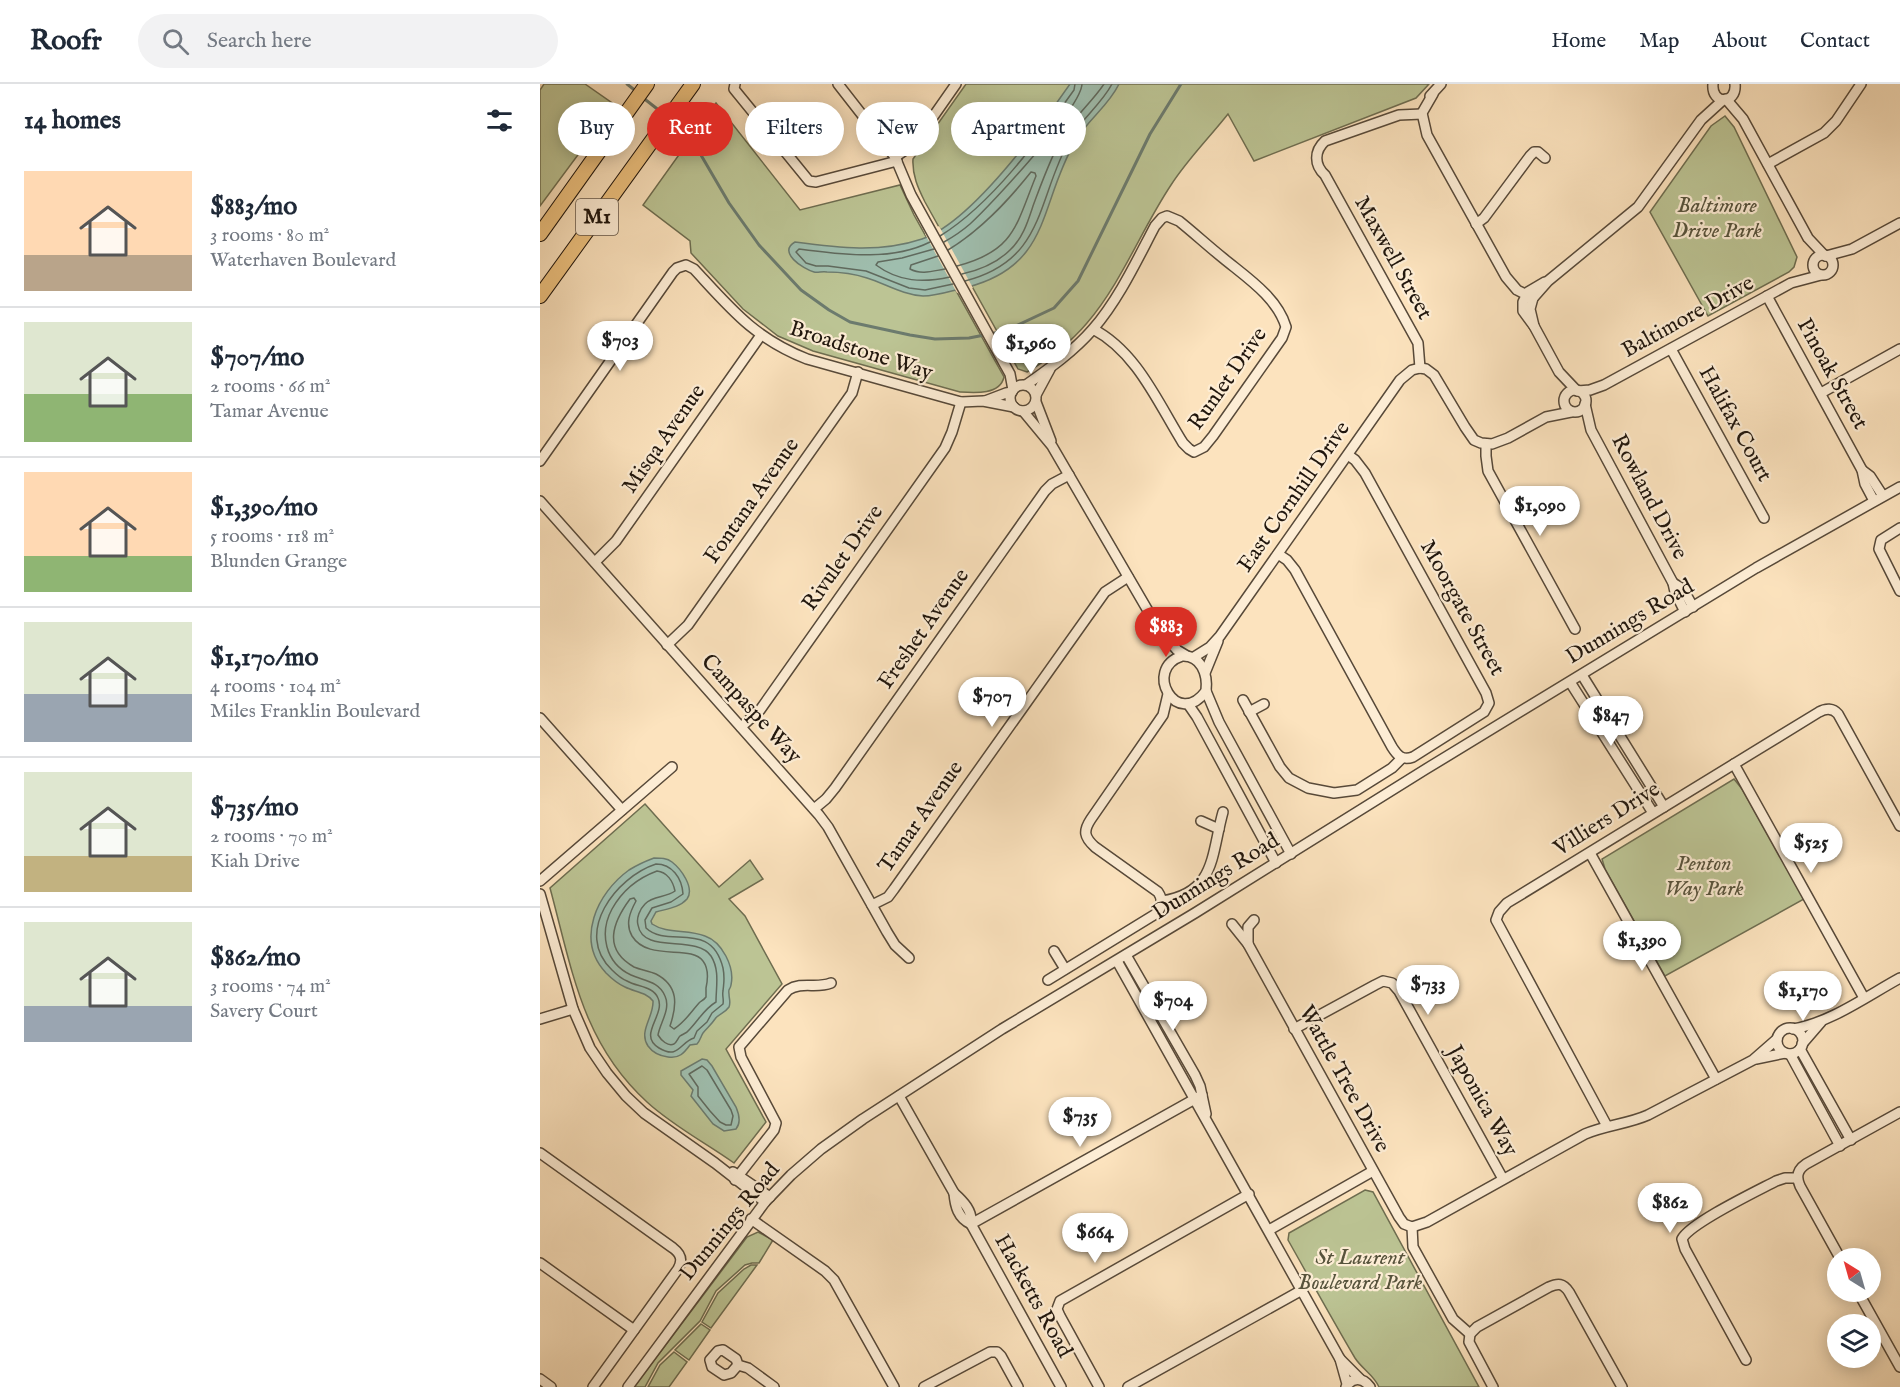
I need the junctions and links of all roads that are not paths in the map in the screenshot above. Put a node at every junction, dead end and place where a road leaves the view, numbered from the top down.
1 (693, 84) edge
2 (735, 84) edge
3 (838, 84) edge
4 (956, 84) edge
5 (1441, 84) edge
6 (1861, 84) edge
7 (647, 85) edge
8 (1712, 87) edge
9 (1735, 88) edge
10 (1724, 99) junction
11 (1419, 114) junction
12 (1743, 119) junction
13 (1701, 120) junction
14 (1545, 158) dead end
15 (896, 159) junction
16 (1768, 164) junction
17 (1476, 224) junction
18 (1900, 224) edge
19 (540, 234) edge
20 (1808, 238) junction
21 (1852, 249) junction
22 (1825, 256) junction
23 (1814, 263) junction
24 (1832, 267) junction
25 (1821, 274) junction
26 (1791, 284) junction
27 (540, 296) edge
28 (1530, 297) junction
29 (1767, 297) junction
30 (1093, 328) junction
31 (761, 335) junction
32 (1671, 349) junction
33 (1900, 349) edge
34 (1420, 365) junction
35 (1051, 367) junction
36 (858, 372) junction
37 (1559, 372) junction
38 (1010, 374) junction
39 (1025, 385) junction
40 (1604, 385) junction
41 (1012, 391) junction
42 (1577, 391) junction
43 (1821, 393) junction
44 (1036, 398) junction
45 (1564, 400) junction
46 (961, 402) junction
47 (983, 402) junction
48 (1586, 403) junction
49 (1018, 409) junction
50 (1572, 412) junction
51 (1546, 417) junction
52 (1591, 430) junction
53 (1052, 446) junction
54 (1486, 448) junction
55 (1348, 455) junction
56 (540, 460) edge
57 (1069, 475) junction
58 (1900, 487) edge
59 (1878, 499) junction
60 (540, 501) edge
61 (1764, 519) dead end
62 (1900, 528) edge
63 (1278, 554) junction
64 (595, 562) junction
65 (1128, 577) junction
66 (1900, 591) edge
67 (1689, 609) junction
68 (1575, 629) dead end
69 (1164, 636) junction
70 (1220, 636) junction
71 (668, 645) junction
72 (1190, 657) junction
73 (1167, 666) junction
74 (1205, 673) junction
75 (1582, 675) junction
76 (1570, 682) junction
77 (1206, 690) junction
78 (1168, 694) junction
79 (1243, 700) dead end
80 (1184, 704) junction
81 (1264, 704) dead end
82 (1249, 712) junction
83 (1163, 716) junction
84 (540, 718) edge
85 (741, 727) junction
86 (1402, 758) junction
87 (1734, 764) junction
88 (672, 767) dead end
89 (1664, 807) junction
90 (814, 809) junction
91 (622, 810) junction
92 (1223, 812) dead end
93 (1653, 813) junction
94 (1201, 821) dead end
95 (1900, 826) edge
96 (1219, 829) junction
97 (1590, 853) junction
98 (1291, 854) junction
99 (1276, 863) junction
100 (540, 881) edge
101 (540, 894) edge
102 (1162, 901) junction
103 (872, 905) junction
104 (543, 916) edge
105 (1254, 920) dead end
106 (1232, 924) dead end
107 (1248, 944) junction
108 (1054, 951) dead end
109 (1126, 955) junction
110 (909, 958) dead end
111 (1117, 961) junction
112 (1065, 969) junction
113 (1900, 978) edge
114 (1048, 980) dead end
115 (831, 984) dead end
116 (1864, 998) junction
117 (573, 1009) junction
118 (540, 1019) edge
119 (1825, 1019) junction
120 (1294, 1029) junction
121 (1793, 1029) junction
122 (1777, 1039) junction
123 (1801, 1047) junction
124 (1788, 1054) junction
125 (1753, 1060) junction
126 (1716, 1079) junction
127 (899, 1096) junction
128 (1198, 1097) junction
129 (1900, 1112) edge
130 (1607, 1126) junction
131 (1851, 1140) junction
132 (1840, 1146) junction
133 (540, 1153) edge
134 (1373, 1172) junction
135 (737, 1177) junction
136 (1797, 1178) junction
137 (1503, 1179) junction
138 (1249, 1194) junction
139 (768, 1199) junction
140 (751, 1219) junction
141 (971, 1224) junction
142 (1412, 1227) junction
143 (1269, 1230) junction
144 (1834, 1248) edge
145 (540, 1263) edge
146 (1302, 1290) junction
147 (1864, 1302) edge
148 (634, 1330) junction
149 (1470, 1334) junction
150 (1340, 1359) junction
151 (1746, 1360) dead end
152 (738, 1365) dead end
153 (1900, 1367) edge
154 (540, 1379) edge
155 (1360, 1379) junction
156 (1347, 1386) edge
157 (551, 1387) edge
158 (593, 1387) edge
159 (628, 1387) edge
160 (774, 1387) edge
161 (894, 1387) edge
162 (924, 1387) edge
163 (1018, 1387) edge
164 (1061, 1387) edge
165 (1099, 1387) edge
166 (1128, 1387) edge
167 (1370, 1387) edge
168 (1493, 1387) edge
169 (1622, 1387) edge

1 - 27 highway, M1
2 - 15 street
3 - 15 street
4 - 15 street
5 - 11 street
6 - 16 street
7 - 19 highway, M1
8 - 10 street
8 - 13 street
9 - 10 street
9 - 12 street
10 - 12 street
10 - 13 street
11 - 17 street
11 - 34 street, Maxwell Street
12 - 16 street
13 - 28 street
14 - 17 street
15 - 38 street
16 - 20 street
17 - 28 street
18 - 21 street
20 - 22 street
20 - 23 street
21 - 22 street
21 - 24 street
22 - 23 street
22 - 24 street
23 - 25 street
23 - 26 street, Baltimore Drive
24 - 25 street
25 - 26 street, Baltimore Drive
26 - 29 street, Baltimore Drive
28 - 37 street
29 - 32 street, Baltimore Drive
29 - 43 street, Pinoak Street
30 - 30 street, Runlet Drive
30 - 35 street
31 - 36 street, Broadstone Way
31 - 56 street, Broadstone Way
31 - 64 street, Misqa Avenue
32 - 40 street, Baltimore Drive
32 - 61 street, Halifax Court
33 - 43 street
34 - 54 street
34 - 55 street, East Cornhill Drive
35 - 39 street
35 - 44 street
36 - 46 street, Broadstone Way
36 - 71 street, Fontana Avenue
37 - 42 street
37 - 45 street
38 - 39 street
38 - 41 street
39 - 41 street
39 - 44 street
40 - 42 street, Baltimore Drive
40 - 48 street, Baltimore Drive
41 - 47 street, Broadstone Way
41 - 49 street
42 - 45 street
42 - 48 street
43 - 59 street, Pinoak Street
44 - 49 street
44 - 53 street
45 - 50 street
45 - 51 street
46 - 47 street, Broadstone Way
46 - 85 street, Rivulet Drive
47 - 49 street, Broadstone Way
48 - 50 street
48 - 52 street, Rowland Drive
49 - 53 street
50 - 51 street
50 - 52 street, Rowland Drive
51 - 54 street
52 - 67 street, Rowland Drive
53 - 57 street
54 - 68 street
55 - 63 street, East Cornhill Drive
55 - 86 street, Moorgate Street
57 - 65 street
57 - 90 street, Freshet Avenue
58 - 59 street, Dunnings Road
59 - 67 street, Dunnings Road
60 - 64 street, Campaspe Way
62 - 66 street
63 - 70 street, East Cornhill Drive
63 - 86 street
64 - 71 street, Campaspe Way
65 - 69 street
65 - 103 street, Tamar Avenue
67 - 75 street, Dunnings Road
69 - 72 street
69 - 73 street
70 - 72 street, East Cornhill Drive
70 - 74 street, East Cornhill Drive
71 - 85 street, Campaspe Way
72 - 73 street
72 - 74 street
73 - 78 street
74 - 77 street
75 - 76 street, Dunnings Road
75 - 89 street
76 - 93 street
76 - 98 street, Dunnings Road
77 - 80 street
77 - 98 street
78 - 80 street
78 - 83 street
79 - 82 street
80 - 83 street
80 - 99 street
81 - 82 street
82 - 86 street
83 - 102 street
84 - 91 street
85 - 90 street, Campaspe Way
87 - 89 street, Villiers Drive
87 - 95 street, Villiers Drive
87 - 116 street
88 - 91 street
89 - 93 street, Villiers Drive
90 - 103 street, Campaspe Way
91 - 100 street
92 - 96 street
93 - 97 street, Villiers Drive
94 - 96 street
96 - 102 street
97 - 126 street
97 - 130 street, Villiers Drive
98 - 99 street, Dunnings Road
99 - 109 street, Dunnings Road
101 - 104 street
102 - 112 street
103 - 110 street, Campaspe Way
104 - 117 street
105 - 107 street
106 - 107 street, Wattle Tree Drive
107 - 120 street, Wattle Tree Drive
108 - 112 street
109 - 111 street, Dunnings Road
109 - 128 street
111 - 127 street, Dunnings Road
111 - 128 street
112 - 114 street
113 - 116 street
115 - 135 street
116 - 119 street
117 - 118 street
117 - 135 street
119 - 121 street
119 - 123 street
120 - 134 street, Wattle Tree Drive
120 - 137 street, Japonica Way
121 - 122 street
121 - 123 street
122 - 124 street
122 - 125 street
123 - 124 street
123 - 131 street
124 - 125 street
124 - 132 street
125 - 126 street
126 - 130 street
127 - 139 street, Dunnings Road
127 - 141 street, Hacketts Road
128 - 138 street
128 - 141 street
129 - 131 street
130 - 137 street
131 - 132 street
132 - 136 street
133 - 148 street
134 - 142 street, Wattle Tree Drive
134 - 143 street
135 - 139 street
136 - 144 street
136 - 151 street
137 - 142 street
138 - 143 street
138 - 165 street
139 - 140 street, Dunnings Road
140 - 159 street, Dunnings Road
140 - 161 street
141 - 164 street, Hacketts Road
142 - 149 street
143 - 146 street
145 - 148 street
146 - 150 street
146 - 166 street
147 - 153 street
148 - 158 street
149 - 168 street
149 - 169 street
150 - 155 street
150 - 156 street
152 - 160 street
154 - 157 street
155 - 156 street
155 - 167 street
162 - 163 street

